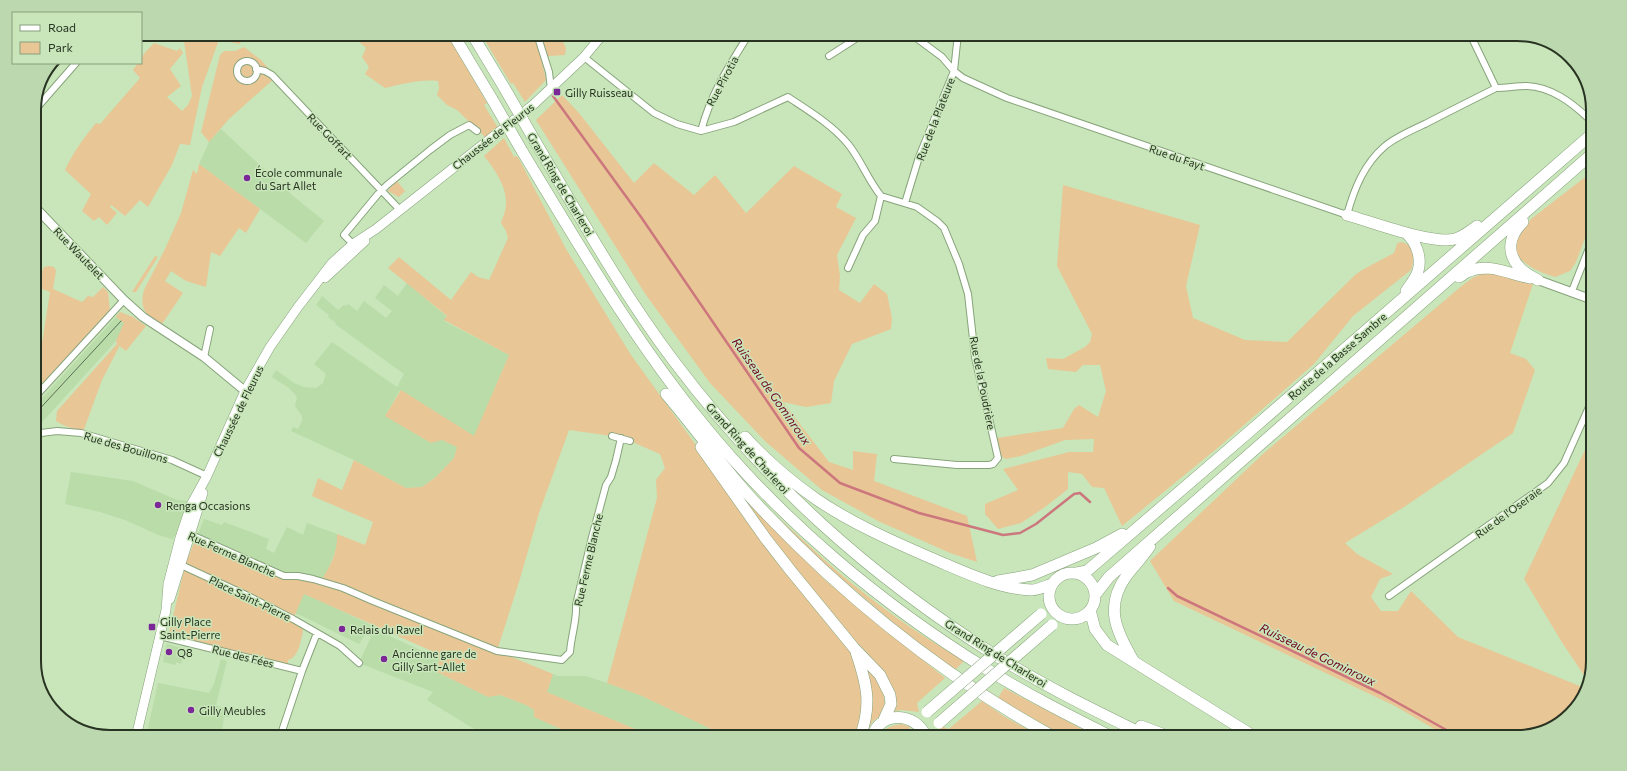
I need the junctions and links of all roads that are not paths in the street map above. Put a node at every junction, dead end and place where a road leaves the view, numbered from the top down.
1 (457, 41) edge
2 (476, 41) edge
3 (539, 41) edge
4 (597, 41) edge
5 (745, 41) edge
6 (852, 41) edge
7 (920, 41) edge
8 (957, 41) edge
9 (1473, 41) edge
10 (829, 56) dead end
11 (584, 57) junction
12 (75, 64) edge
13 (256, 69) dead end
14 (954, 71) junction
15 (1496, 88) junction
16 (551, 89) junction
17 (41, 103) edge
18 (1586, 116) tunnel mouth
19 (477, 131) dead end
20 (701, 131) junction
21 (1586, 139) edge
22 (1586, 159) edge
23 (383, 191) junction
24 (881, 196) junction
25 (1544, 196) junction
26 (1514, 202) junction
27 (905, 203) junction
28 (400, 210) junction
29 (41, 213) edge
30 (1347, 215) junction
31 (376, 229) junction
32 (1406, 233) junction
33 (353, 244) junction
34 (1586, 256) edge
35 (848, 268) dead end
36 (1452, 276) junction
37 (1538, 280) junction
38 (312, 289) junction
39 (1572, 291) junction
40 (1586, 297) edge
41 (124, 300) junction
42 (1401, 300) junction
43 (210, 328) dead end
44 (204, 357) junction
45 (658, 366) junction
46 (41, 390) edge
47 (245, 391) junction
48 (666, 394) junction
49 (1586, 414) edge
50 (717, 416) junction
51 (41, 433) edge
52 (612, 436) dead end
53 (621, 438) junction
54 (630, 441) dead end
55 (894, 460) dead end
56 (207, 476) junction
57 (1139, 526) junction
58 (186, 533) junction
59 (1155, 537) junction
60 (181, 565) junction
61 (1077, 574) junction
62 (992, 582) junction
63 (1052, 584) junction
64 (1095, 595) junction
65 (1388, 596) dead end
66 (1049, 599) junction
67 (166, 610) junction
68 (1090, 610) junction
69 (1066, 618) junction
70 (317, 633) junction
71 (160, 636) junction
72 (854, 648) junction
73 (1133, 660) junction
74 (359, 663) dead end
75 (302, 671) junction
76 (911, 719) junction
77 (1114, 720) junction
78 (883, 722) junction
79 (138, 730) edge
80 (282, 730) edge
81 (862, 730) edge
82 (876, 730) edge
83 (922, 730) edge
84 (934, 730) edge
85 (1042, 730) edge
86 (1099, 730) edge
87 (1135, 730) edge
88 (1151, 730) edge
89 (1244, 730) edge

1 - 45 highway, Grand Ring de Charleroi, bridge
2 - 50 highway, Grand Ring de Charleroi, bridge
3 - 16 street
4 - 11 main road, Chaussée de Fleurus
5 - 20 street, Rue Pirotia
6 - 10 street
7 - 14 street, Rue du Fayt
8 - 14 street, Rue de la Plateure
9 - 15 street
11 - 16 main road, Chaussée de Fleurus
11 - 20 street
12 - 17 street
13 - 23 street, Rue Goffart
14 - 27 street, Rue de la Plateure
14 - 30 street, Rue du Fayt
15 - 18 street
15 - 30 street
16 - 28 main road, Chaussée de Fleurus
19 - 23 street
20 - 24 street
21 - 26 highway, Route de la Basse Sambre
22 - 25 highway, Route de la Basse Sambre
23 - 28 street, Rue Goffart
23 - 33 street
24 - 27 street, Rue de la Poudrière
24 - 35 street
25 - 36 highway, Route de la Basse Sambre
25 - 37 highway
26 - 32 highway
26 - 42 highway, Route de la Basse Sambre
27 - 55 street, Rue de la Poudrière
28 - 31 main road, Chaussée de Fleurus
29 - 41 street, Rue Wautelet
30 - 32 highway
31 - 33 main road, Chaussée de Fleurus
31 - 38 main road, Chaussée de Fleurus
32 - 42 highway
33 - 38 main road, Chaussée de Fleurus
34 - 39 street
36 - 37 highway
36 - 59 highway, Route de la Basse Sambre
37 - 39 street
38 - 47 main road, Chaussée de Fleurus
39 - 40 street
41 - 44 street, Rue Wautelet
41 - 46 street
42 - 57 highway, Route de la Basse Sambre
43 - 44 street
44 - 47 street
45 - 48 highway
45 - 86 highway, Grand Ring de Charleroi
47 - 56 main road, Chaussée de Fleurus
48 - 72 highway
48 - 85 highway
49 - 65 street, Rue de l'Oseraie
50 - 62 highway
50 - 77 highway, Grand Ring de Charleroi
51 - 56 street, Rue des Bouillons
52 - 53 street
53 - 54 street
53 - 58 street, Rue Ferme Blanche
56 - 58 main road, Chaussée de Fleurus
57 - 61 highway, Route de la Basse Sambre
57 - 62 highway
58 - 60 main road, Chaussée de Fleurus
58 - 67 main road, Chaussée de Fleurus
59 - 64 highway, Route de la Basse Sambre
59 - 73 highway
60 - 67 main road, Chaussée de Fleurus
60 - 70 street, Place Saint-Pierre
61 - 63 highway
61 - 64 highway
62 - 63 highway
63 - 66 highway
64 - 68 highway
66 - 69 highway
66 - 76 highway, bridge
67 - 71 main road, Chaussée de Fleurus
68 - 69 highway
68 - 73 highway
69 - 84 highway, bridge
70 - 74 street, Place Saint-Pierre
70 - 75 street
71 - 75 street, Rue des Fées
71 - 79 main road, Chaussée de Fleurus
72 - 78 highway
72 - 81 highway
73 - 89 highway
75 - 80 street
76 - 78 highway
76 - 83 highway
77 - 87 highway, Grand Ring de Charleroi
77 - 88 highway
78 - 82 highway

